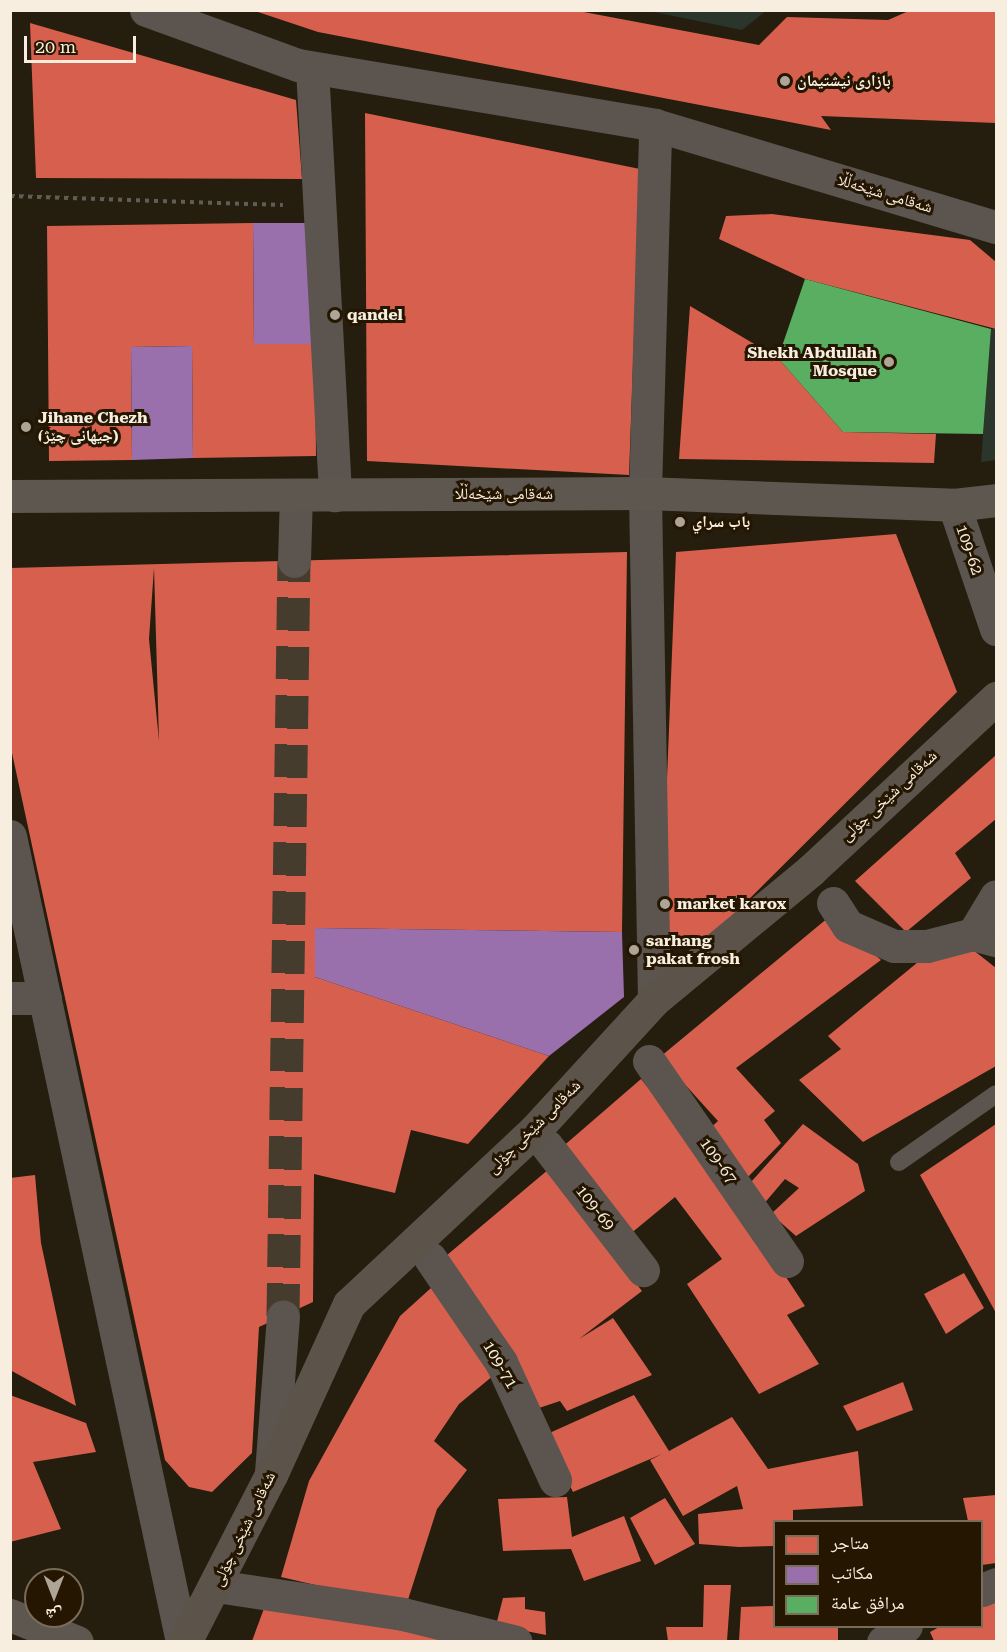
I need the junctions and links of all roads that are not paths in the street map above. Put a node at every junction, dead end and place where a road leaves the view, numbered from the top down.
1 (146, 10) edge
2 (312, 68) junction
3 (655, 125) junction
4 (996, 227) edge
5 (645, 493) junction
6 (11, 495) edge
7 (297, 495) junction
8 (335, 495) junction
9 (996, 500) edge
10 (954, 505) junction
11 (294, 561) tunnel mouth
12 (996, 629) edge
13 (996, 698) edge
14 (10, 836) edge
15 (996, 896) edge
16 (833, 903) dead end
17 (985, 937) edge
18 (10, 998) edge
19 (45, 998) junction
20 (654, 1000) junction
21 (649, 1061) dead end
22 (996, 1095) edge
23 (547, 1146) dead end
24 (900, 1162) dead end
25 (430, 1258) dead end
26 (787, 1261) dead end
27 (643, 1270) dead end
28 (283, 1316) tunnel mouth
29 (270, 1475) junction
30 (555, 1480) dead end
31 (216, 1586) junction
32 (10, 1615) edge
33 (903, 1628) edge
34 (77, 1641) edge
35 (183, 1641) edge
36 (516, 1641) edge
37 (883, 1641) edge

1 - 2 street, شەقامی شێخەڵڵا
2 - 3 street, شەقامی شێخەڵڵا
2 - 8 street
3 - 4 street, شەقامی شێخەڵڵا
3 - 5 street
5 - 8 main road, شەقامی شێخەڵڵا
5 - 10 main road, شەقامی شێخەڵڵا
5 - 20 street
6 - 7 main road, شەقامی شێخەڵڵا
7 - 8 main road, شەقامی شێخەڵڵا
7 - 11 street
9 - 10 main road, شەقامی شێخەڵڵا
10 - 12 street, 109-62
13 - 20 main road, شەقامی شێخی چۆلی
14 - 19 street
15 - 17 street
16 - 17 street
18 - 19 street
19 - 35 street
20 - 29 main road, شەقامی شێخی چۆلی
21 - 26 street, 109-67
22 - 24 lane
23 - 27 street, 109-69
25 - 30 street, 109-71
28 - 29 street
29 - 31 main road, شەقامی شێخی چۆلی
31 - 35 main road, شەقامی شێخی چۆلی
31 - 36 street
32 - 34 main road
33 - 37 street

